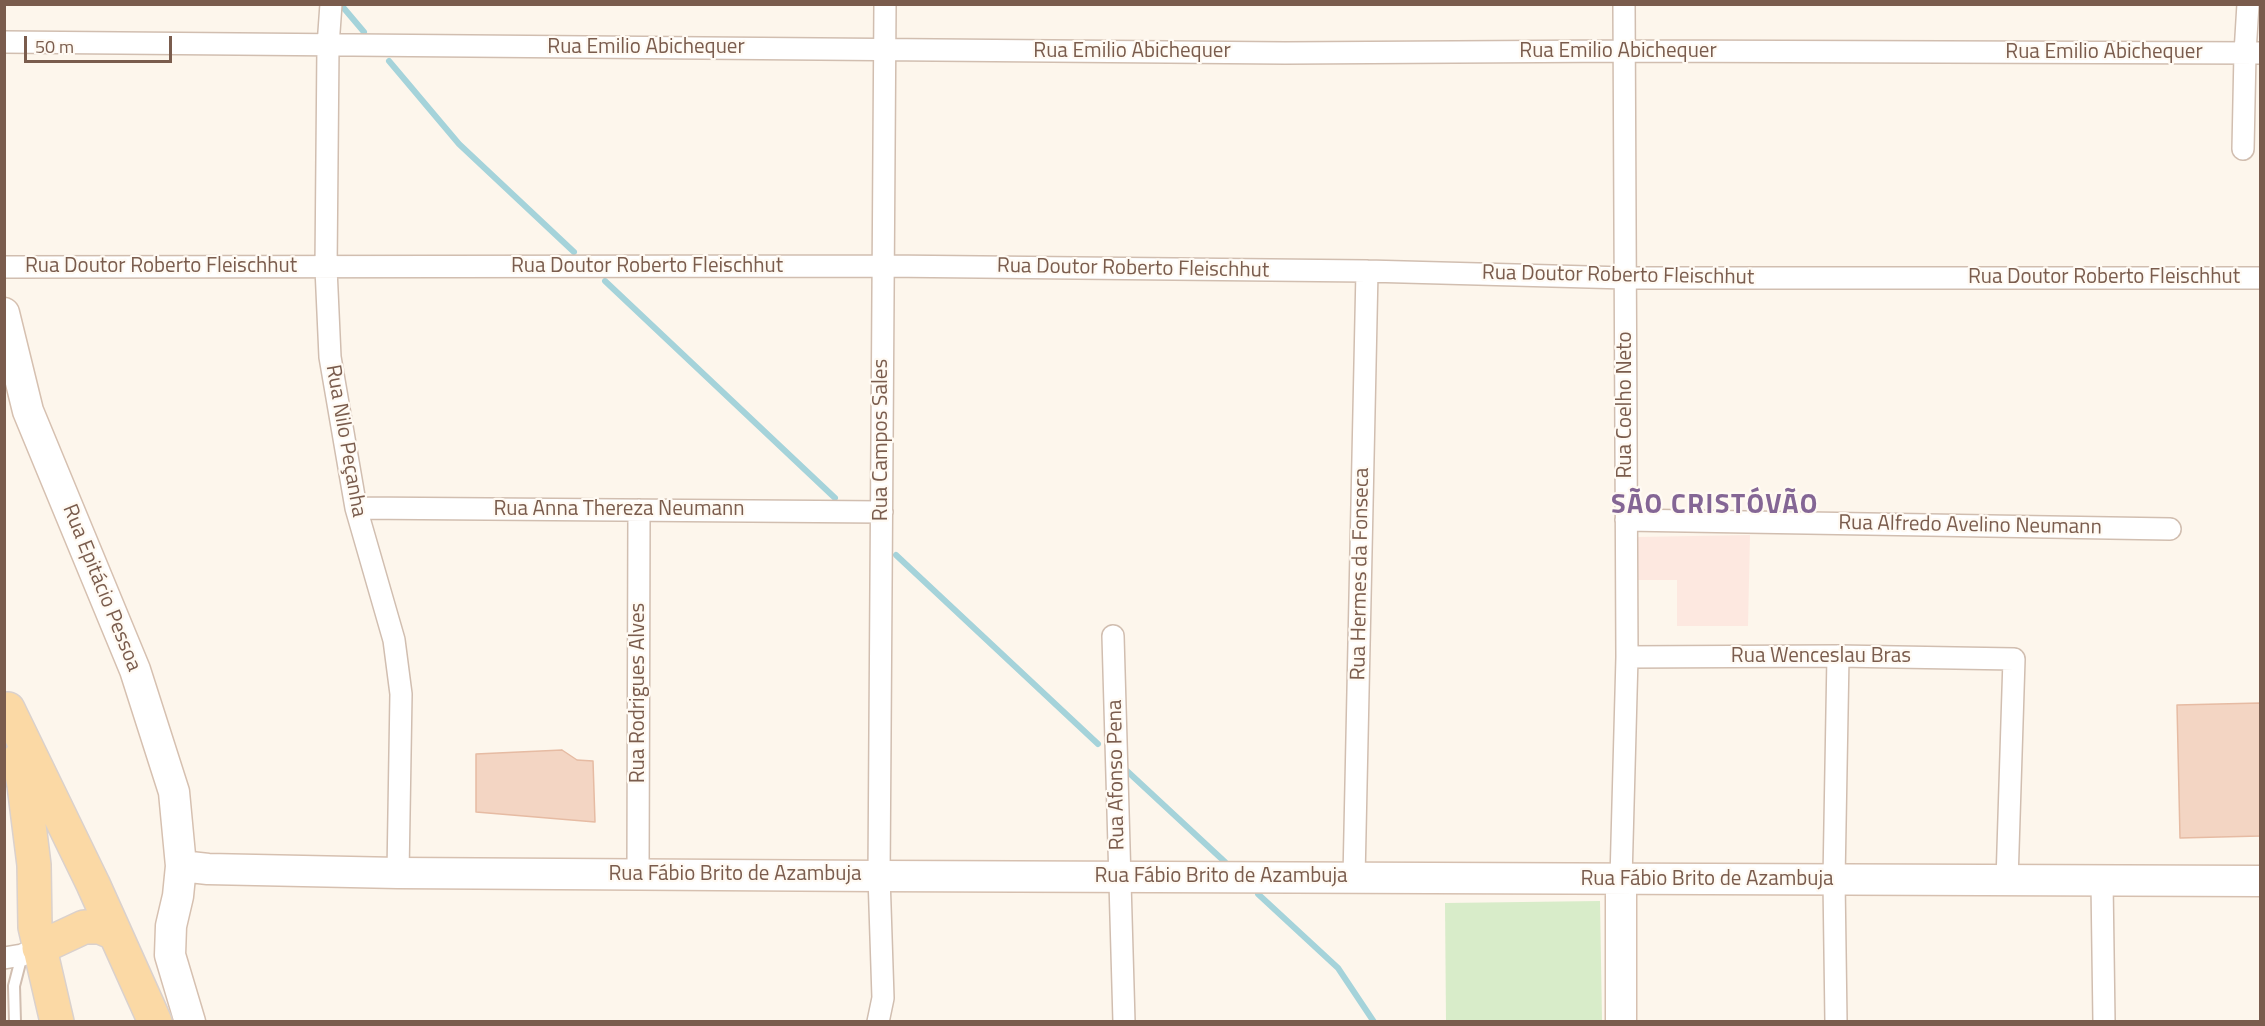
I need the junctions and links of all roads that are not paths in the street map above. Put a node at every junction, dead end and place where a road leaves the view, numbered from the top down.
1 (331, 4) edge
2 (885, 4) edge
3 (1624, 4) edge
4 (2248, 4) edge
5 (4, 42) edge
6 (328, 46) junction
7 (885, 50) junction
8 (1625, 51) junction
9 (2253, 53) edge
10 (2243, 150) dead end
11 (884, 266) junction
12 (4, 267) edge
13 (326, 268) junction
14 (1367, 271) junction
15 (1626, 278) junction
16 (2260, 278) edge
17 (4, 313) edge
18 (356, 508) junction
19 (639, 510) junction
20 (882, 512) junction
21 (1626, 520) junction
22 (2170, 529) dead end
23 (1113, 636) dead end
24 (1838, 656) junction
25 (1627, 657) junction
26 (6, 702) edge
27 (181, 866) junction
28 (398, 873) junction
29 (638, 875) junction
30 (879, 876) junction
31 (1119, 876) junction
32 (1354, 878) junction
33 (1621, 879) junction
34 (1834, 880) junction
35 (2007, 881) junction
36 (2260, 881) edge
37 (2102, 882) junction
38 (114, 933) junction
39 (22, 954) edge
40 (9, 988) edge
41 (15, 1022) edge
42 (57, 1022) edge
43 (155, 1022) edge
44 (190, 1022) edge
45 (878, 1022) edge
46 (1124, 1022) edge
47 (1621, 1022) edge
48 (1836, 1022) edge
49 (2104, 1022) edge

1 - 6 street, Rua Nilo Peçanha
2 - 7 street, Rua Campos Sales
3 - 8 street, Rua Coelho Neto
4 - 9 street
5 - 6 street, Rua Emilio Abichequer
6 - 7 street, Rua Emilio Abichequer
6 - 13 street, Rua Nilo Peçanha
7 - 8 street, Rua Emilio Abichequer
7 - 11 street, Rua Campos Sales
8 - 9 street, Rua Emilio Abichequer
8 - 15 street, Rua Coelho Neto
9 - 10 street
11 - 13 street, Rua Doutor Roberto Fleischhut
11 - 14 street, Rua Doutor Roberto Fleischhut
11 - 20 street, Rua Campos Sales
12 - 13 street, Rua Doutor Roberto Fleischhut
13 - 18 street, Rua Nilo Peçanha
14 - 15 street, Rua Doutor Roberto Fleischhut
14 - 32 street, Rua Hermes da Fonseca
15 - 16 street, Rua Doutor Roberto Fleischhut
15 - 21 street, Rua Coelho Neto
17 - 27 street, Rua Epitácio Pessoa
18 - 19 street, Rua Anna Thereza Neumann
18 - 28 street, Rua Nilo Peçanha
19 - 20 street, Rua Anna Thereza Neumann
19 - 29 street, Rua Rodrigues Alves
20 - 30 street, Rua Campos Sales
21 - 22 street, Rua Alfredo Avelino Neumann
21 - 25 street, Rua Coelho Neto
23 - 31 street, Rua Afonso Pena
24 - 25 street, Rua Wenceslau Bras
24 - 34 street
24 - 35 street, Rua Wenceslau Bras
25 - 33 street, Rua Coelho Neto
26 - 38 main road
26 - 39 main road
27 - 28 street, Rua Fábio Brito de Azambuja
27 - 44 street, Rua Epitácio Pessoa
28 - 29 street, Rua Fábio Brito de Azambuja
29 - 30 street, Rua Fábio Brito de Azambuja
30 - 31 street, Rua Fábio Brito de Azambuja
30 - 45 street, Rua Campos Sales
31 - 32 street, Rua Fábio Brito de Azambuja
31 - 46 street, Rua Afonso Pena
32 - 33 street, Rua Fábio Brito de Azambuja
33 - 34 street, Rua Fábio Brito de Azambuja
33 - 47 street, Rua Coelho Neto
34 - 35 street, Rua Fábio Brito de Azambuja
34 - 48 street
35 - 37 street, Rua Fábio Brito de Azambuja
36 - 37 street, Rua Fábio Brito de Azambuja
37 - 49 street
38 - 39 main road
38 - 43 main road
39 - 40 lane
39 - 42 main road
40 - 41 lane

